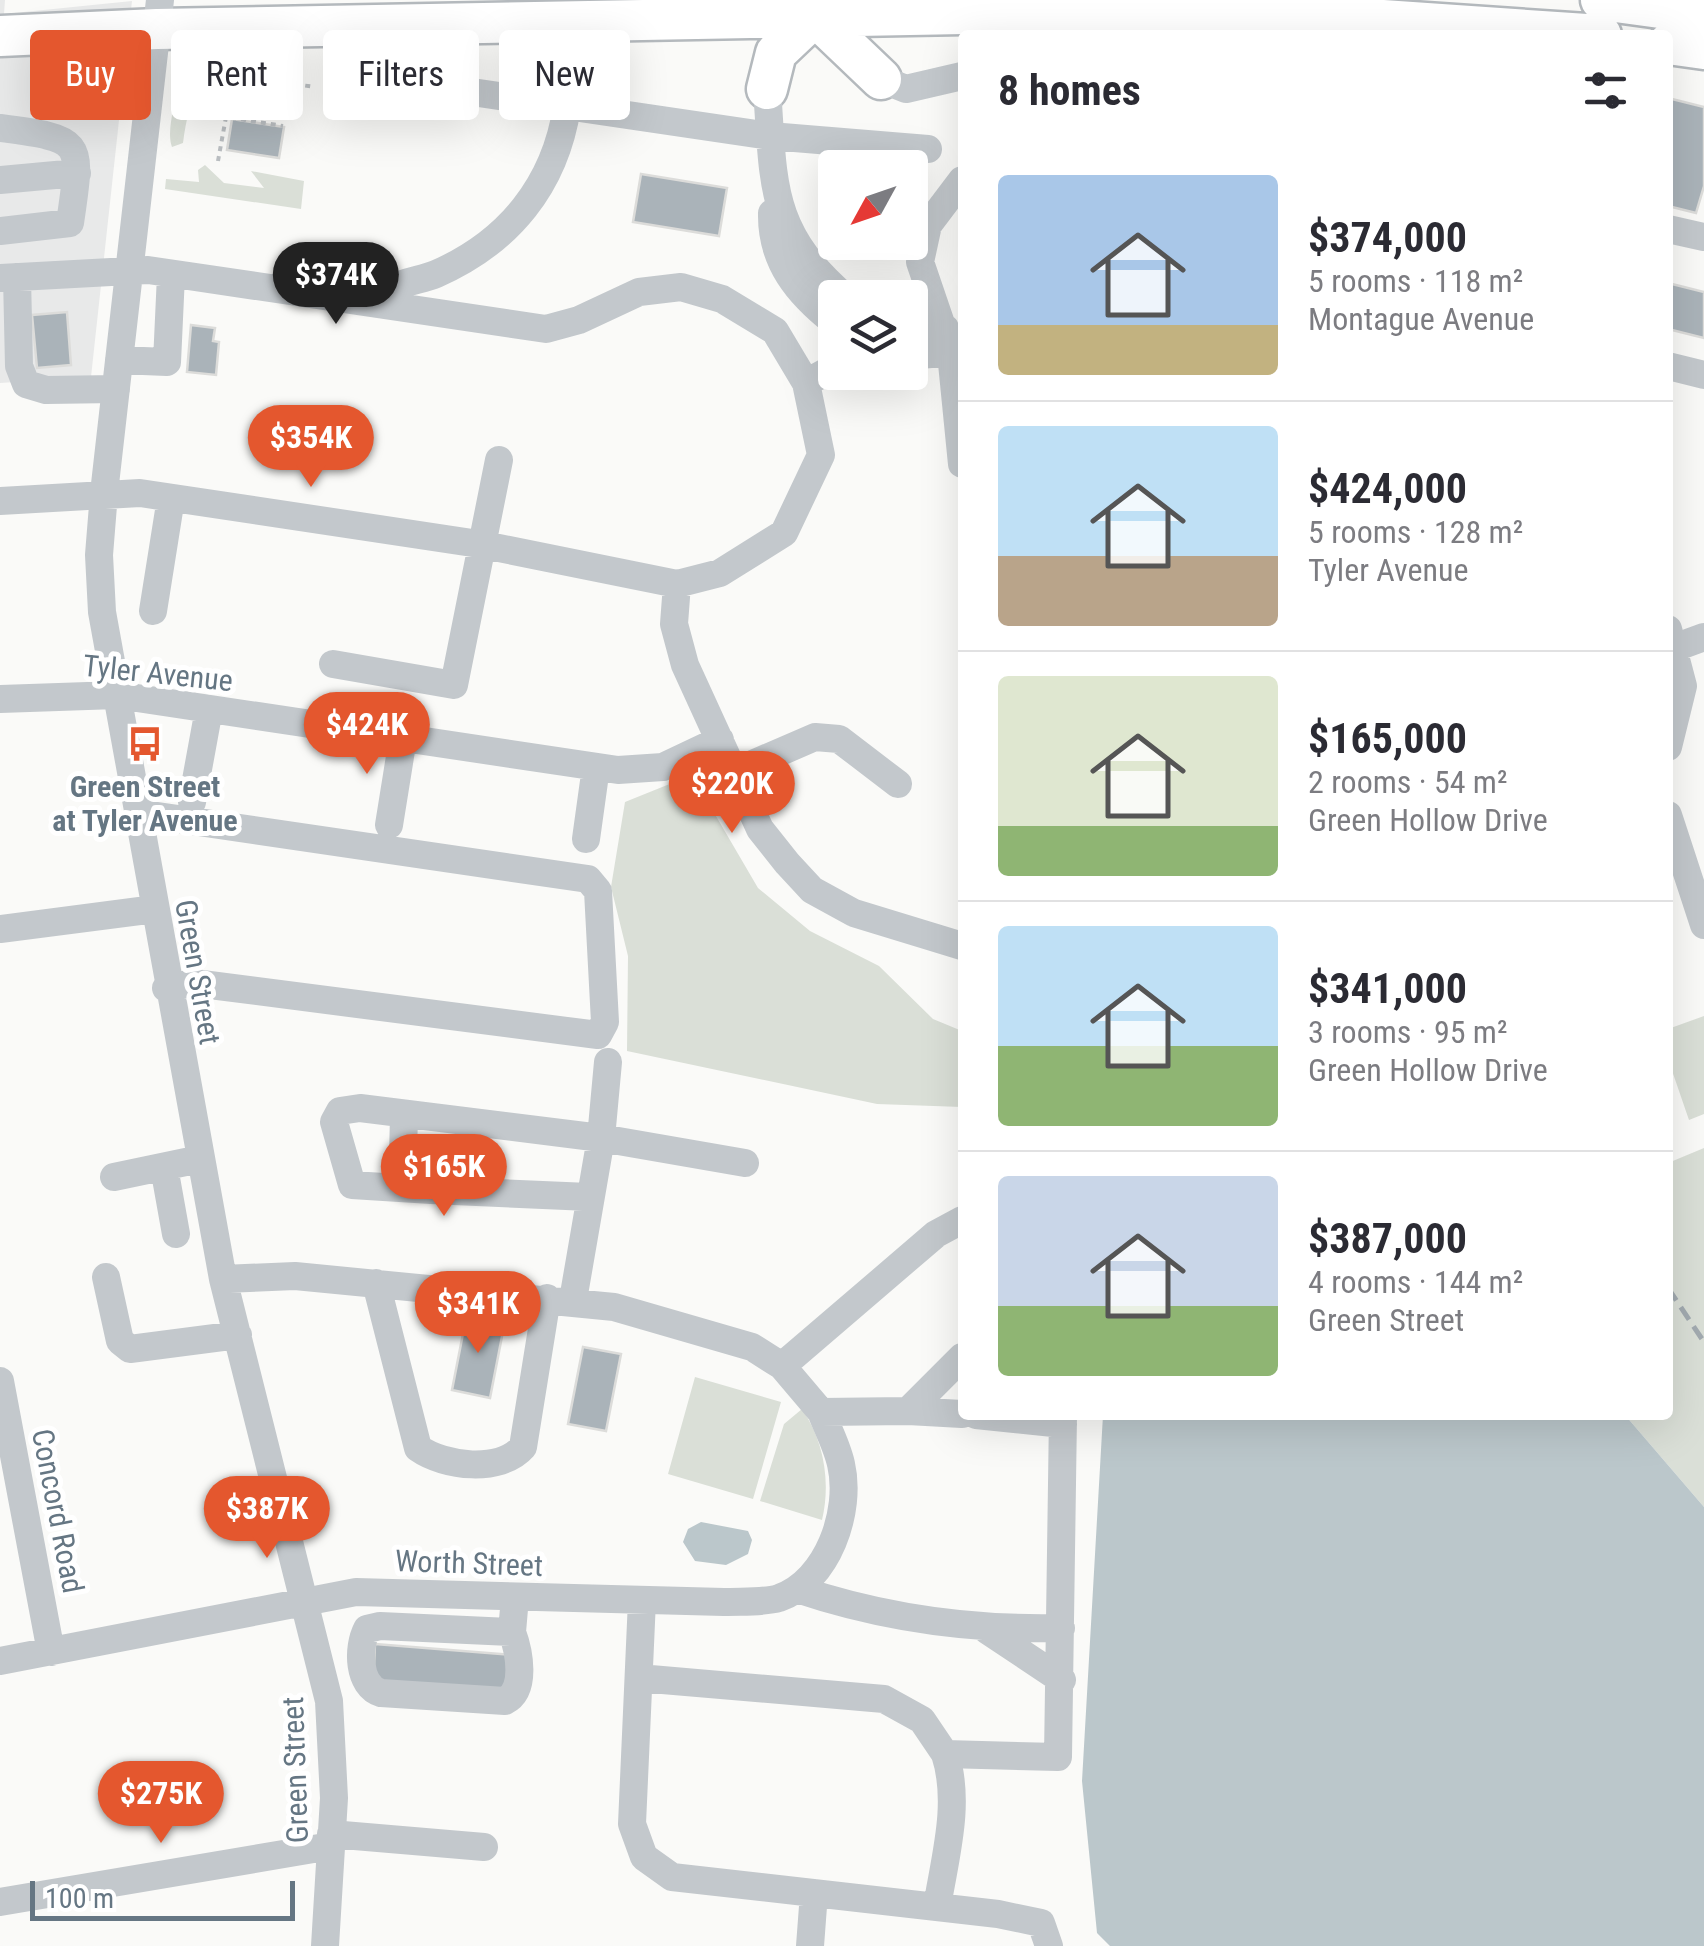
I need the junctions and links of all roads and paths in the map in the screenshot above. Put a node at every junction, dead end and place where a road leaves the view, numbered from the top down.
1 (1602, 0) edge
2 (158, 14) edge
3 (920, 14) junction
4 (1704, 14) edge
5 (814, 16) junction
6 (692, 18) junction
7 (1491, 29) edge
8 (0, 36) edge
9 (1673, 45) edge
10 (1704, 50) edge
11 (958, 77) edge
12 (881, 79) junction
13 (303, 85) edge
14 (315, 87) dead end
15 (767, 90) junction
16 (630, 115) edge
17 (564, 120) edge
18 (283, 126) dead end
19 (0, 128) edge
20 (770, 136) junction
21 (928, 149) dead end
22 (218, 161) dead end
23 (77, 172) junction
24 (0, 180) edge
25 (958, 185) edge
26 (1673, 230) edge
27 (0, 231) edge
28 (1704, 237) edge
29 (130, 268) junction
30 (171, 275) junction
31 (8, 278) edge
32 (808, 282) junction
33 (818, 286) edge
34 (818, 297) edge
35 (376, 303) junction
36 (125, 307) junction
37 (170, 309) junction
38 (928, 341) edge
39 (953, 344) edge
40 (928, 351) edge
41 (119, 360) junction
42 (1673, 367) edge
43 (1704, 374) edge
44 (818, 377) edge
45 (806, 383) junction
46 (116, 389) junction
47 (958, 411) edge
48 (498, 460) dead end
49 (104, 492) junction
50 (171, 498) junction
51 (0, 501) edge
52 (480, 544) junction
53 (677, 584) junction
54 (153, 610) dead end
55 (1704, 638) edge
56 (1673, 654) edge
57 (1673, 659) edge
58 (332, 664) dead end
59 (116, 696) junction
60 (0, 699) edge
61 (209, 709) junction
62 (1673, 728) edge
63 (403, 738) junction
64 (720, 740) junction
65 (596, 767) junction
66 (734, 772) junction
67 (898, 784) dead end
68 (192, 802) dead end
69 (137, 813) junction
70 (388, 825) dead end
71 (1673, 830) edge
72 (586, 839) dead end
73 (155, 908) junction
74 (1704, 925) edge
75 (0, 929) edge
76 (958, 945) edge
77 (166, 988) junction
78 (608, 1062) dead end
79 (404, 1116) junction
80 (601, 1138) junction
81 (200, 1159) junction
82 (745, 1163) dead end
83 (164, 1167) junction
84 (114, 1177) dead end
85 (431, 1190) junction
86 (589, 1197) junction
87 (958, 1222) edge
88 (176, 1234) dead end
89 (106, 1277) dead end
90 (223, 1279) junction
91 (376, 1283) junction
92 (560, 1299) junction
93 (238, 1336) junction
94 (958, 1361) edge
95 (782, 1366) junction
96 (0, 1381) edge
97 (908, 1411) junction
98 (821, 1412) junction
99 (958, 1414) edge
100 (1063, 1420) edge
101 (798, 1588) junction
102 (413, 1594) junction
103 (515, 1596) junction
104 (642, 1600) junction
105 (307, 1601) junction
106 (411, 1628) junction
107 (1061, 1628) junction
108 (987, 1630) junction
109 (512, 1632) junction
110 (51, 1652) junction
111 (0, 1660) edge
112 (639, 1678) junction
113 (1062, 1680) junction
114 (945, 1754) junction
115 (331, 1840) junction
116 (484, 1847) dead end
117 (814, 1893) junction
118 (0, 1902) edge
119 (938, 1907) junction
120 (325, 1946) edge
121 (810, 1946) edge
122 (1049, 1946) edge

1 - 4 highway
2 - 6 highway
2 - 8 highway
2 - 29 street, Green Street
3 - 5 highway
3 - 7 highway, bridge
3 - 12 highway
5 - 6 highway
5 - 12 highway
5 - 15 highway
6 - 15 highway
9 - 10 highway
11 - 12 street
13 - 14 path
15 - 20 street
16 - 20 street
17 - 35 street
18 - 22 path
19 - 23 street
20 - 21 street
20 - 32 street
23 - 24 street
23 - 27 street
25 - 39 street
26 - 28 street
29 - 30 street
29 - 31 street
29 - 36 street, Green Street
30 - 35 street
30 - 37 street
31 - 46 street
32 - 33 street
32 - 34 street
35 - 45 street
36 - 37 street
36 - 41 street, Green Street
37 - 41 street
38 - 39 street
39 - 40 street
39 - 47 street
41 - 46 street, Green Street
42 - 43 street
44 - 45 street
45 - 53 street
46 - 49 street, Green Street
48 - 52 street
49 - 50 street
49 - 51 street
49 - 59 street, Green Street
50 - 52 street
50 - 54 street
52 - 53 street
52 - 58 street
53 - 64 street
55 - 56 street
57 - 62 street
59 - 60 street, Tyler Avenue
59 - 61 street, Tyler Avenue
59 - 69 street, Green Street
61 - 63 street, Tyler Avenue
61 - 68 street
63 - 65 street, Tyler Avenue
63 - 70 street
64 - 65 street, Tyler Avenue
64 - 66 street
65 - 72 street
66 - 67 street
66 - 76 street
69 - 73 street, Green Street
69 - 77 street
71 - 74 street
73 - 75 street
73 - 77 street, Green Street
77 - 81 street, Green Street
78 - 80 street
79 - 80 street
79 - 85 street
79 - 85 street
80 - 82 street
80 - 86 street
81 - 83 street
81 - 90 street, Green Street
83 - 84 street
83 - 88 street
85 - 86 street
86 - 92 street
87 - 95 street
89 - 93 street
90 - 91 street
90 - 93 street, Green Street
91 - 92 street
91 - 92 street
92 - 95 street
93 - 105 street, Green Street
94 - 97 street
95 - 98 street
96 - 110 street, Concord Road
97 - 98 street
97 - 99 street
98 - 101 street
100 - 107 street
101 - 104 street, Worth Street
101 - 108 street
102 - 103 street, Worth Street
102 - 105 street, Worth Street
102 - 106 street
103 - 104 street, Worth Street
103 - 109 street
104 - 112 street
105 - 110 street, Worth Street
105 - 115 street, Green Street
106 - 109 street
106 - 109 street
107 - 108 street
107 - 113 street
108 - 113 street
110 - 111 street, Worth Street
112 - 114 street
112 - 117 street
113 - 114 street
114 - 119 street
115 - 116 street
115 - 118 street
115 - 120 street, Green Street
117 - 119 street
117 - 121 street
119 - 122 street

